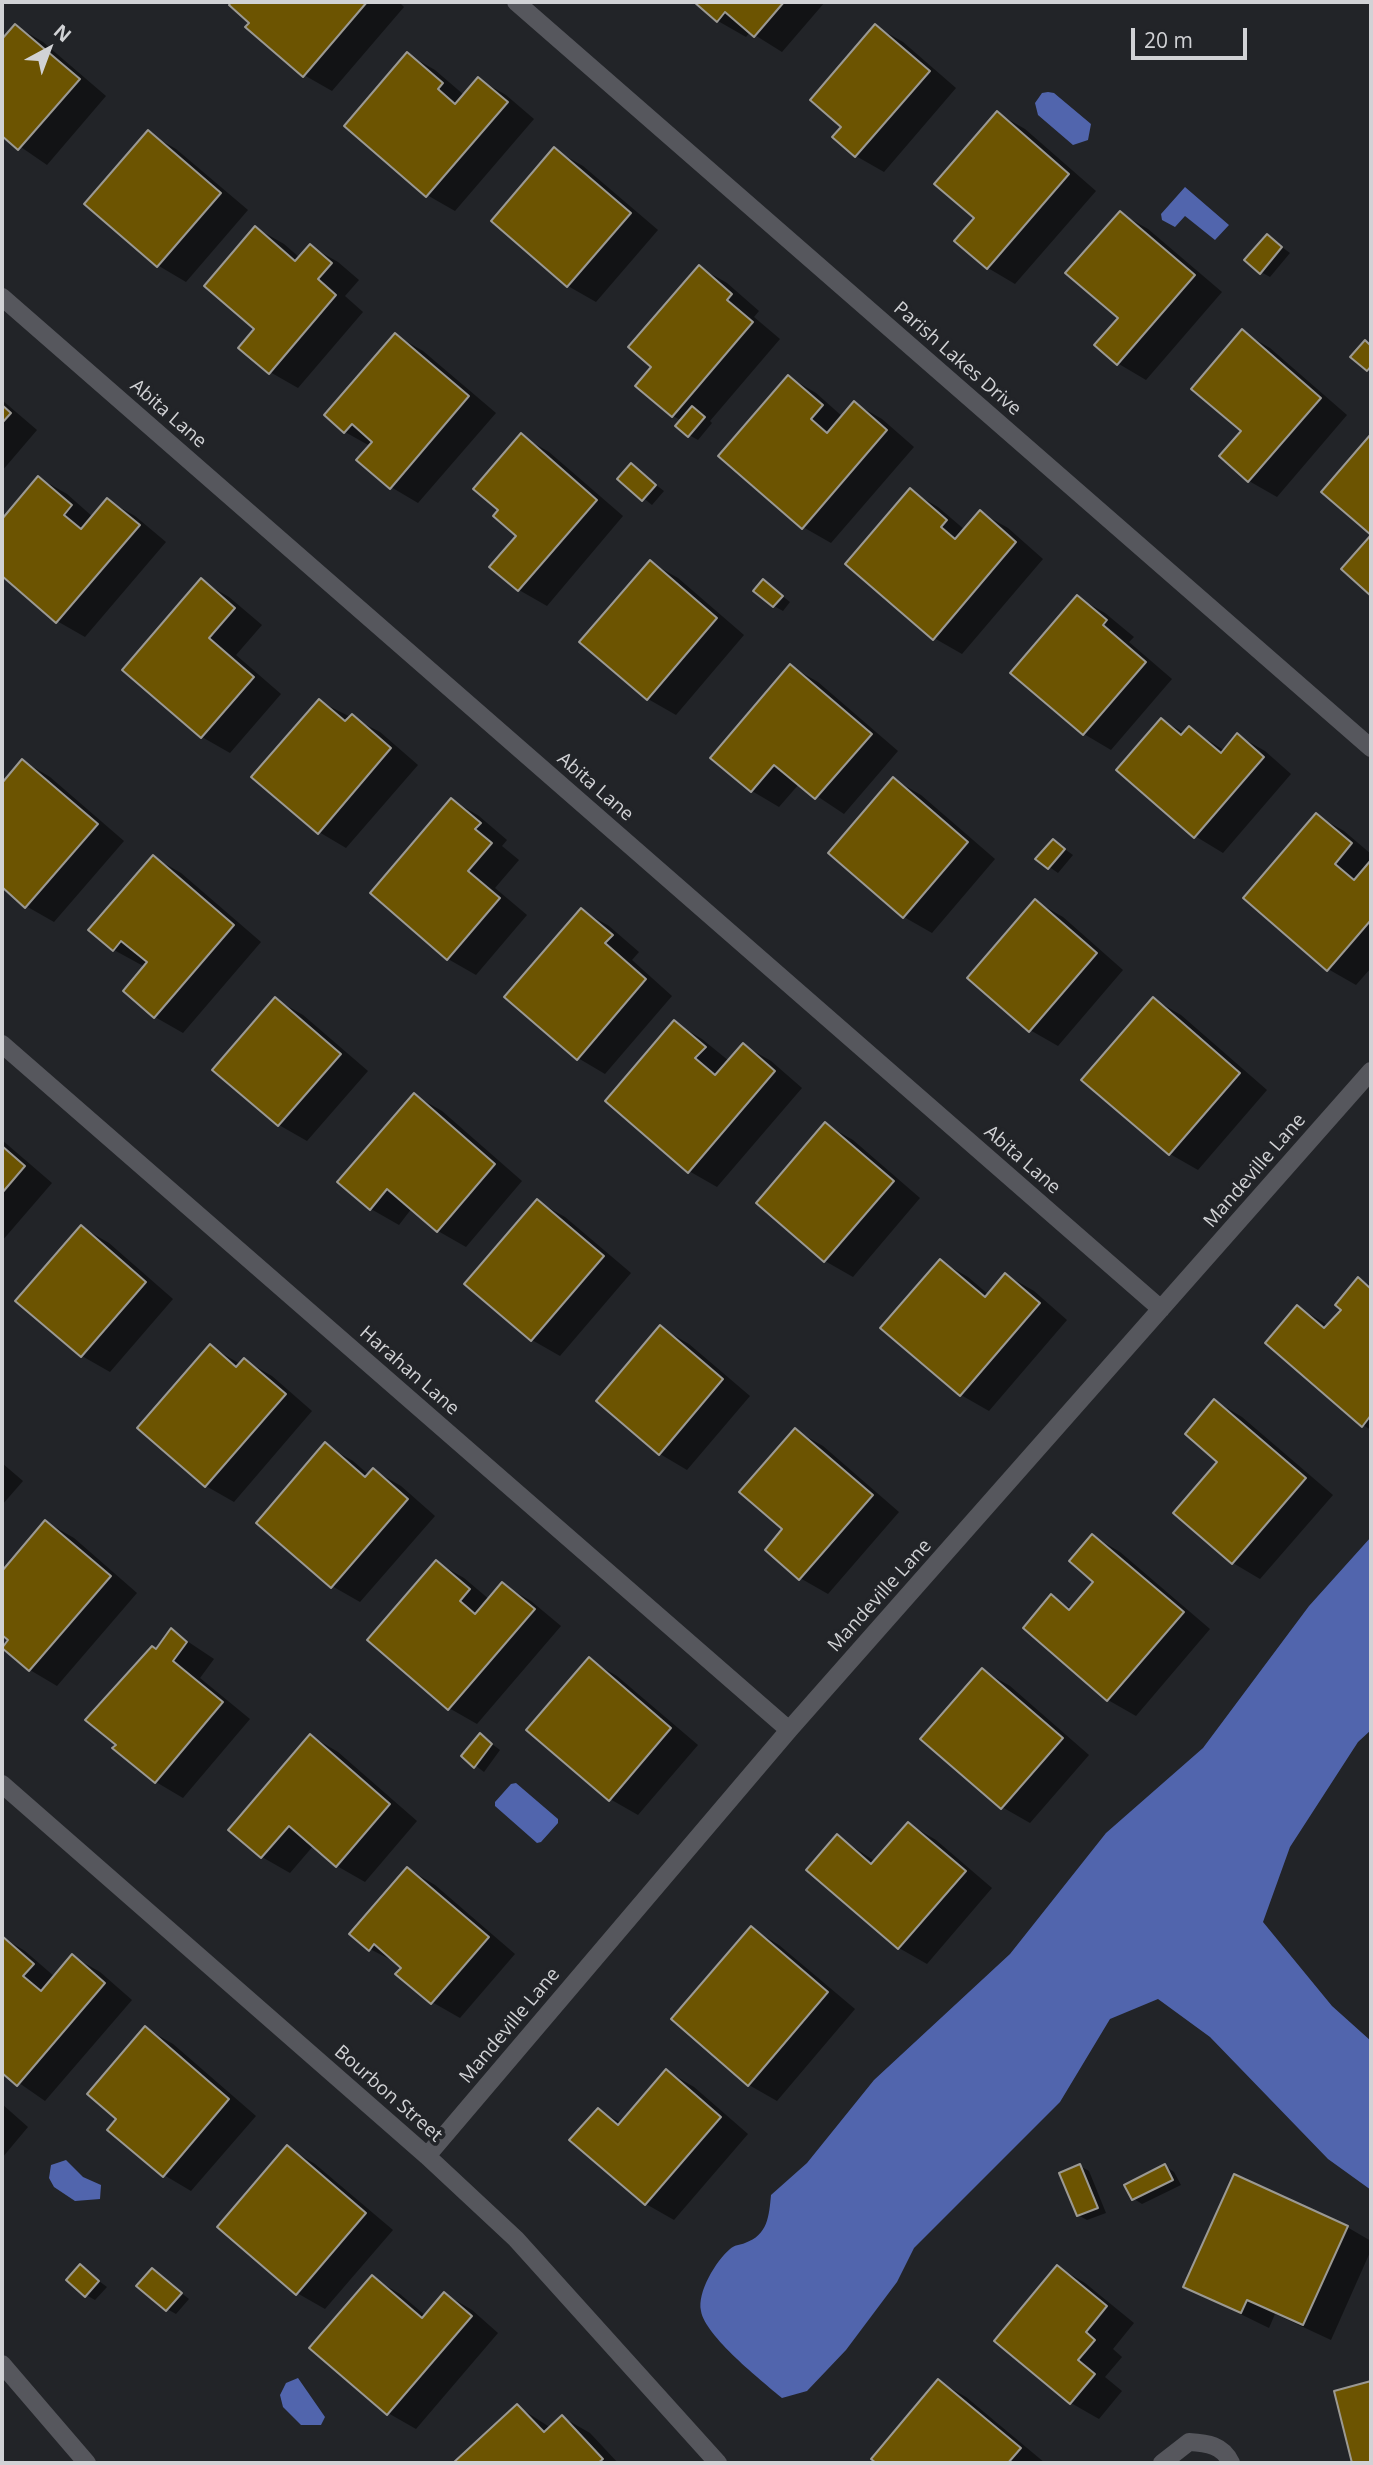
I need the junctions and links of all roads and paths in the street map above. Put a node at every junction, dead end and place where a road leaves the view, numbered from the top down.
1 (516, 2) edge
2 (2, 297) edge
3 (1371, 748) edge
4 (2, 1044) edge
5 (1371, 1071) edge
6 (1161, 1309) junction
7 (789, 1730) junction
8 (2, 1784) edge
9 (427, 2155) junction
10 (2, 2364) edge
11 (87, 2463) edge
12 (718, 2463) edge
13 (1162, 2463) edge
14 (1231, 2463) edge

1 - 3 street, Parish Lakes Drive
2 - 6 street, Abita Lane
4 - 7 street, Harahan Lane
5 - 6 street, Mandeville Lane
6 - 7 street, Mandeville Lane
7 - 9 street, Mandeville Lane
8 - 9 street, Bourbon Street
9 - 12 street, Bourbon Street
10 - 11 street
13 - 14 street

